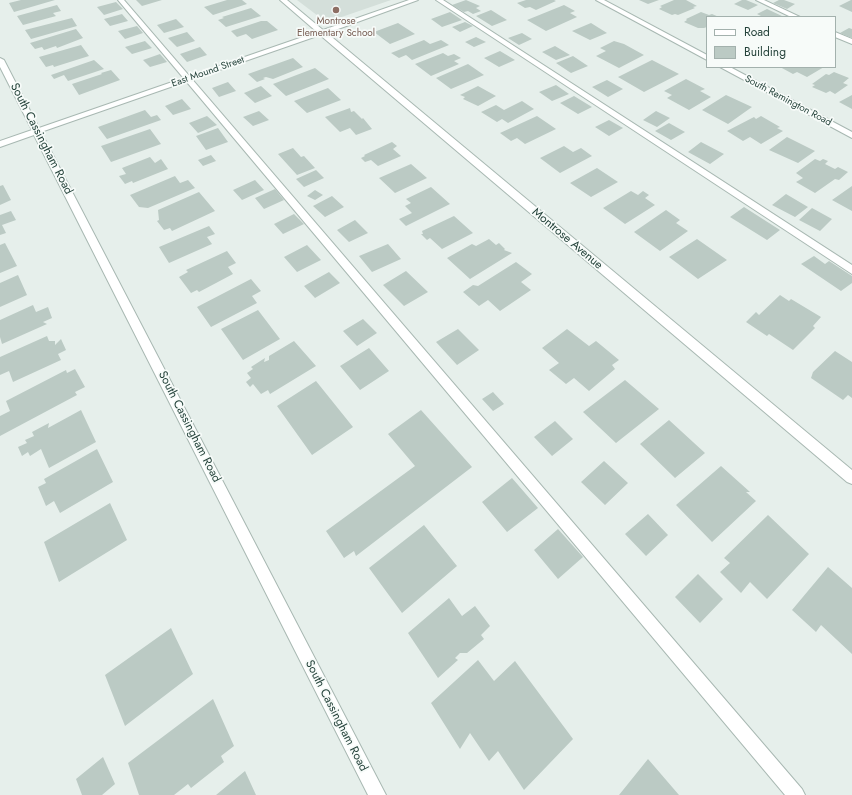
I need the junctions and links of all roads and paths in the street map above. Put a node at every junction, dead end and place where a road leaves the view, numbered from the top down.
1 (122, 0) edge
2 (283, 0) edge
3 (415, 0) edge
4 (439, 0) edge
5 (599, 0) edge
6 (759, 0) edge
7 (795, 16) edge
8 (322, 33) junction
9 (836, 34) edge
10 (852, 42) edge
11 (706, 57) edge
12 (0, 60) edge
13 (726, 68) edge
14 (188, 79) junction
15 (37, 131) junction
16 (852, 135) edge
17 (0, 144) edge
18 (852, 270) edge
19 (852, 478) edge
20 (376, 795) edge
21 (796, 795) edge

1 - 14 street
2 - 8 street, Montrose Avenue
3 - 8 street, East Mound Street
4 - 18 street
5 - 11 street
6 - 7 street
8 - 14 street, East Mound Street
8 - 19 street, Montrose Avenue
9 - 10 street
12 - 15 street, South Cassingham Road
13 - 16 street, South Remington Road
14 - 15 street, East Mound Street
14 - 21 street
15 - 17 street, East Mound Street
15 - 20 street, South Cassingham Road

